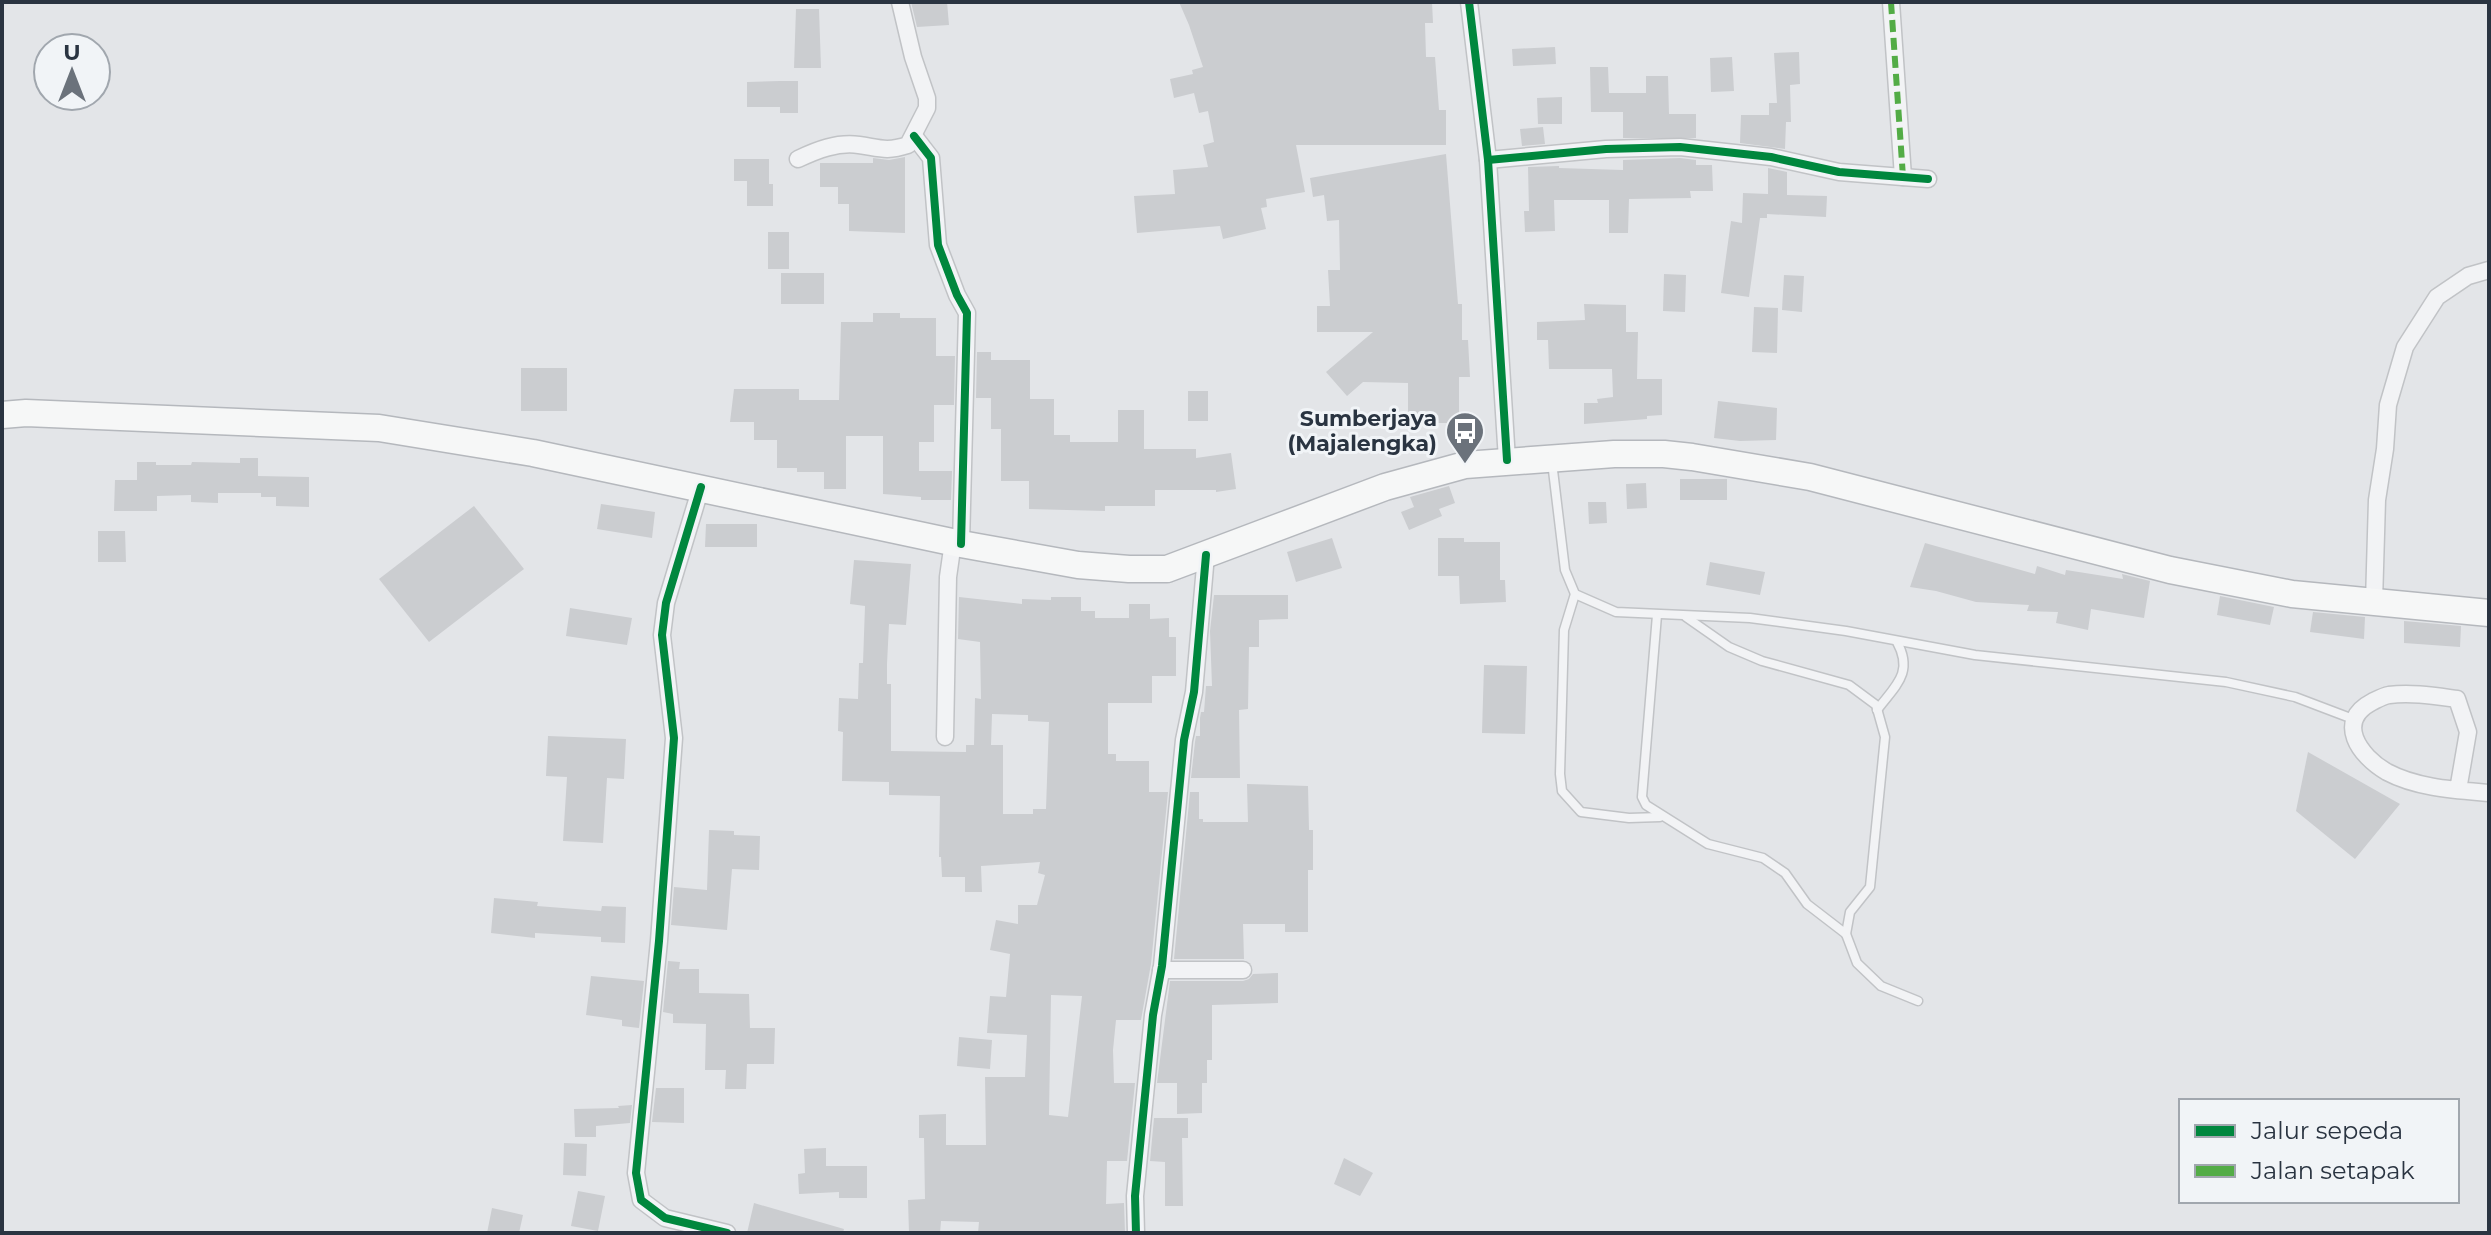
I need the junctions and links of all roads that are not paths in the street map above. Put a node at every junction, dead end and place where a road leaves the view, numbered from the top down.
1 (900, 2) edge
2 (1469, 2) edge
3 (1891, 2) edge
4 (914, 136) junction
5 (798, 159) dead end
6 (1488, 160) junction
7 (1903, 177) junction
8 (1928, 179) dead end
9 (2489, 270) edge
10 (2, 415) edge
11 (1551, 458) junction
12 (1507, 460) junction
13 (701, 487) junction
14 (957, 543) junction
15 (1206, 555) junction
16 (1575, 594) junction
17 (2374, 602) junction
18 (2489, 613) edge
19 (1657, 615) junction
20 (1685, 617) junction
21 (1897, 642) junction
22 (1877, 710) junction
23 (2353, 719) junction
24 (945, 737) dead end
25 (2458, 790) junction
26 (2489, 793) edge
27 (1663, 817) junction
28 (1846, 934) junction
29 (1161, 970) junction
30 (1243, 970) dead end
31 (1918, 1001) dead end
32 (727, 1233) edge
33 (1136, 1233) edge

1 - 4 street
2 - 6 street
3 - 7 street
4 - 5 street
4 - 14 street
6 - 7 street
6 - 12 street
7 - 8 street
9 - 17 street
10 - 13 highway
11 - 12 highway
11 - 16 lane
11 - 17 highway
12 - 15 highway
13 - 14 highway
13 - 32 street
14 - 15 highway
14 - 24 street
15 - 29 street
16 - 19 lane
16 - 27 lane
17 - 18 highway
19 - 20 lane
19 - 27 lane
20 - 21 lane
20 - 22 lane
21 - 22 lane
21 - 23 lane
22 - 28 lane
23 - 25 street
23 - 25 street
25 - 26 street
27 - 28 lane
28 - 31 lane
29 - 30 street
29 - 33 street

